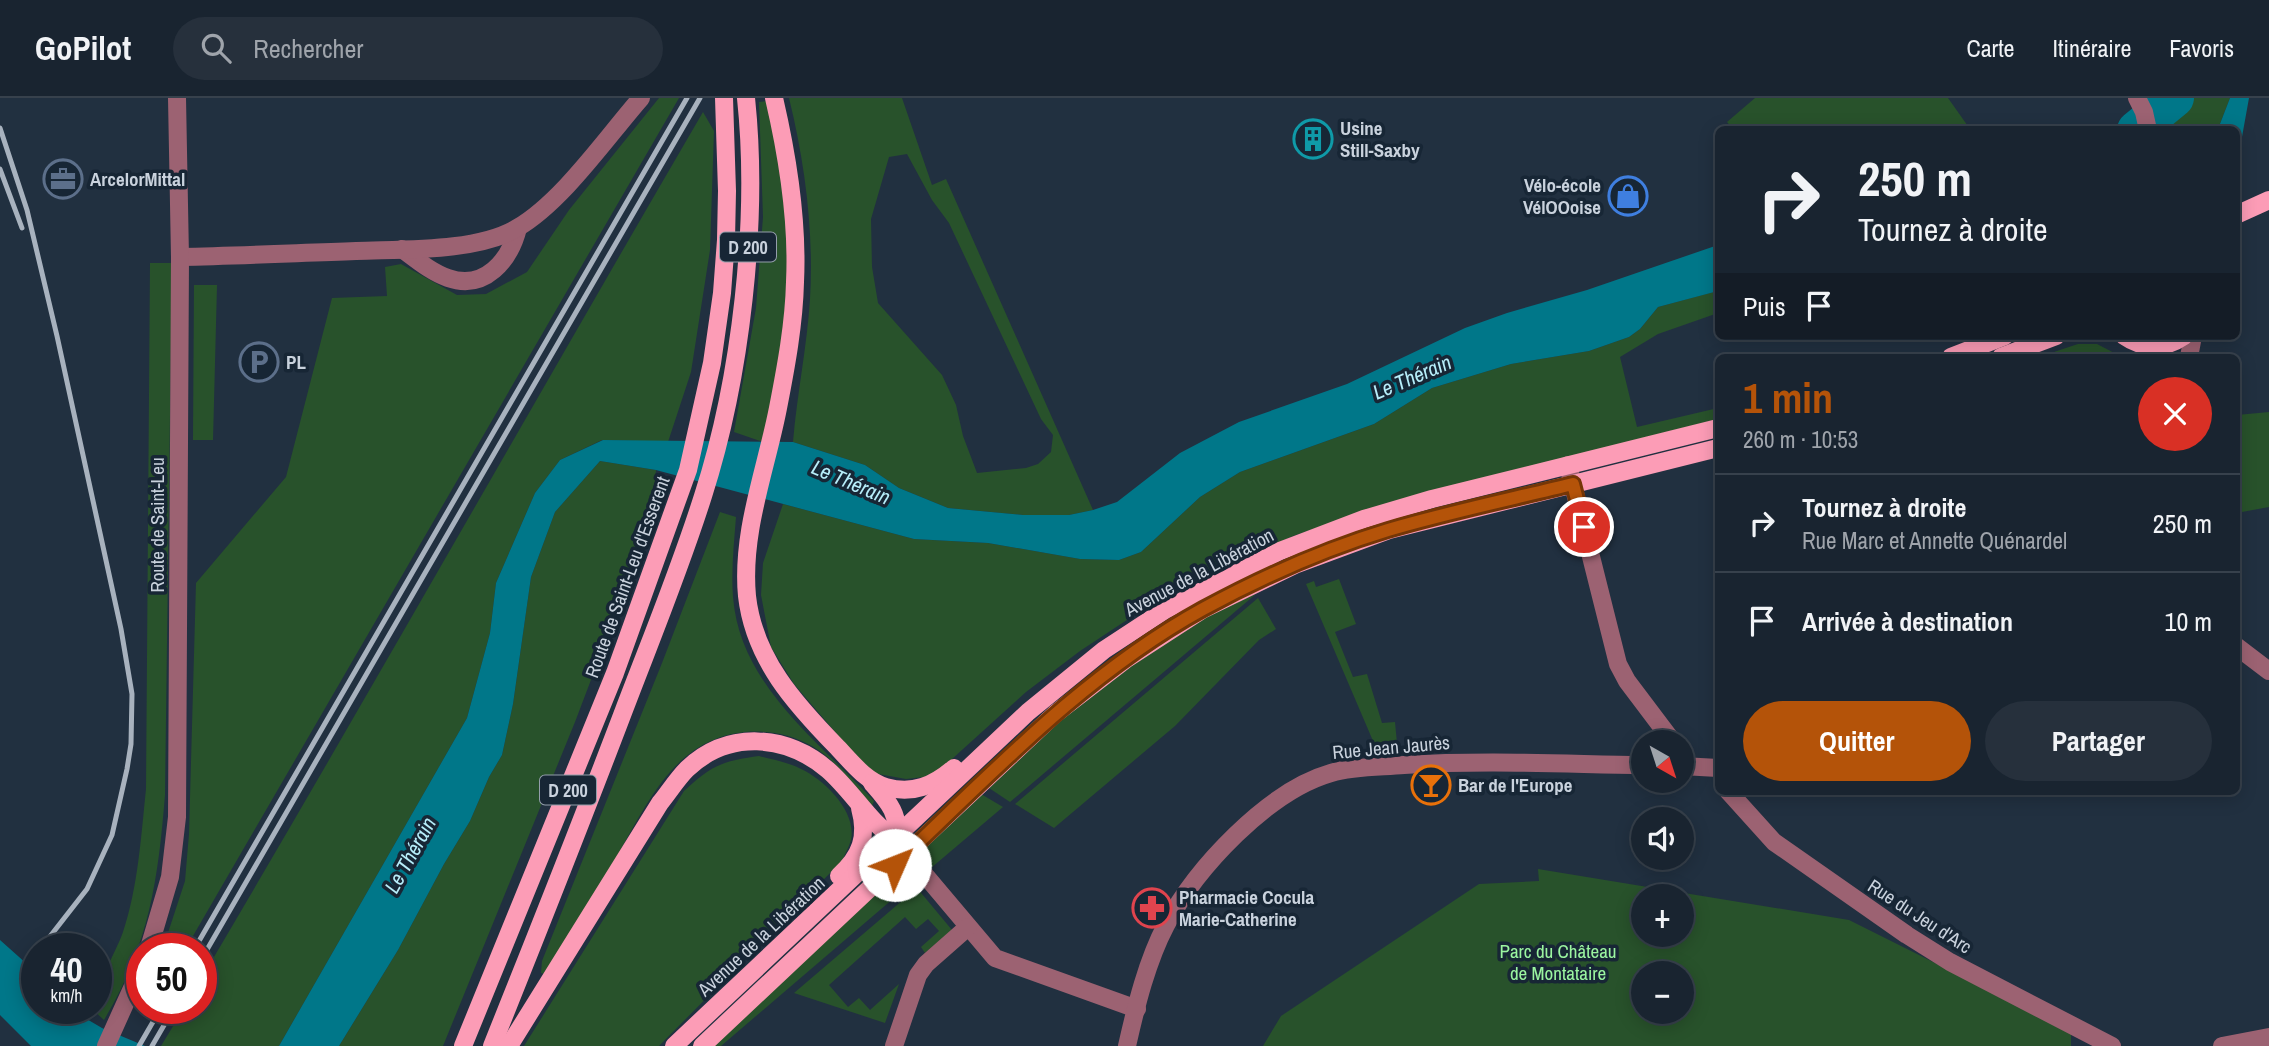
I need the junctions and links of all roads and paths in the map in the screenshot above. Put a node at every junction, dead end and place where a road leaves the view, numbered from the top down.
1 (177, 98) edge
2 (641, 98) edge
3 (746, 98) edge
4 (774, 98) edge
5 (2138, 99) edge
6 (724, 106) edge
7 (2147, 126) edge
8 (2264, 203) edge
9 (2240, 213) edge
10 (2240, 219) edge
11 (518, 228) junction
12 (402, 249) junction
13 (180, 257) junction
14 (1995, 340) edge
15 (2046, 340) edge
16 (2176, 340) edge
17 (2134, 343) edge
18 (1959, 354) edge
19 (2009, 354) edge
20 (1715, 429) edge
21 (1715, 449) edge
22 (1568, 465) junction
23 (1573, 484) junction
24 (1260, 571) junction
25 (2240, 649) edge
26 (2269, 671) edge
27 (1048, 695) junction
28 (1664, 730) edge
29 (1631, 765) edge
30 (1694, 765) edge
31 (1715, 772) edge
32 (868, 779) junction
33 (1732, 795) edge
34 (859, 804) junction
35 (894, 840) junction
36 (906, 854) junction
37 (968, 927) junction
38 (153, 933) edge
39 (793, 933) junction
40 (126, 1003) edge
41 (1137, 1009) junction
42 (2269, 1037) edge
43 (106, 1046) edge
44 (463, 1046) edge
45 (492, 1046) edge
46 (509, 1046) edge
47 (674, 1046) edge
48 (702, 1046) edge
49 (894, 1046) edge
50 (1127, 1046) edge
51 (2112, 1046) edge
52 (2222, 1046) edge

1 - 13 street, Route de Saint-Leu
2 - 11 street
3 - 45 main road, D 200
4 - 32 main road
5 - 7 street
6 - 44 main road, Route de Saint-Leu d'Esserent / D 200
8 - 9 main road
8 - 10 main road
11 - 12 street
11 - 12 street
12 - 13 street
13 - 38 street, Route de Saint-Leu
14 - 18 main road
15 - 19 main road
16 - 17 main road
20 - 22 main road, Avenue de la Libération
21 - 23 main road, Avenue de la Libération
22 - 23 street
22 - 24 main road, Avenue de la Libération
23 - 24 main road, Avenue de la Libération
23 - 28 street
24 - 27 main road, Avenue de la Libération
24 - 36 main road, Avenue de la Libération
25 - 26 street
27 - 32 main road
27 - 35 main road, Avenue de la Libération
29 - 41 street, Rue Jean Jaurès
30 - 31 street
32 - 35 main road
33 - 51 street, Rue du Jeu d'Arc
34 - 35 main road
34 - 39 main road
34 - 46 main road
35 - 36 street
35 - 39 main road, Avenue de la Libération
36 - 37 street
36 - 48 main road, Avenue de la Libération
37 - 41 street
37 - 49 street
39 - 47 main road, Avenue de la Libération
40 - 43 street
41 - 50 street, Rue Jean Jaurès
42 - 52 street

